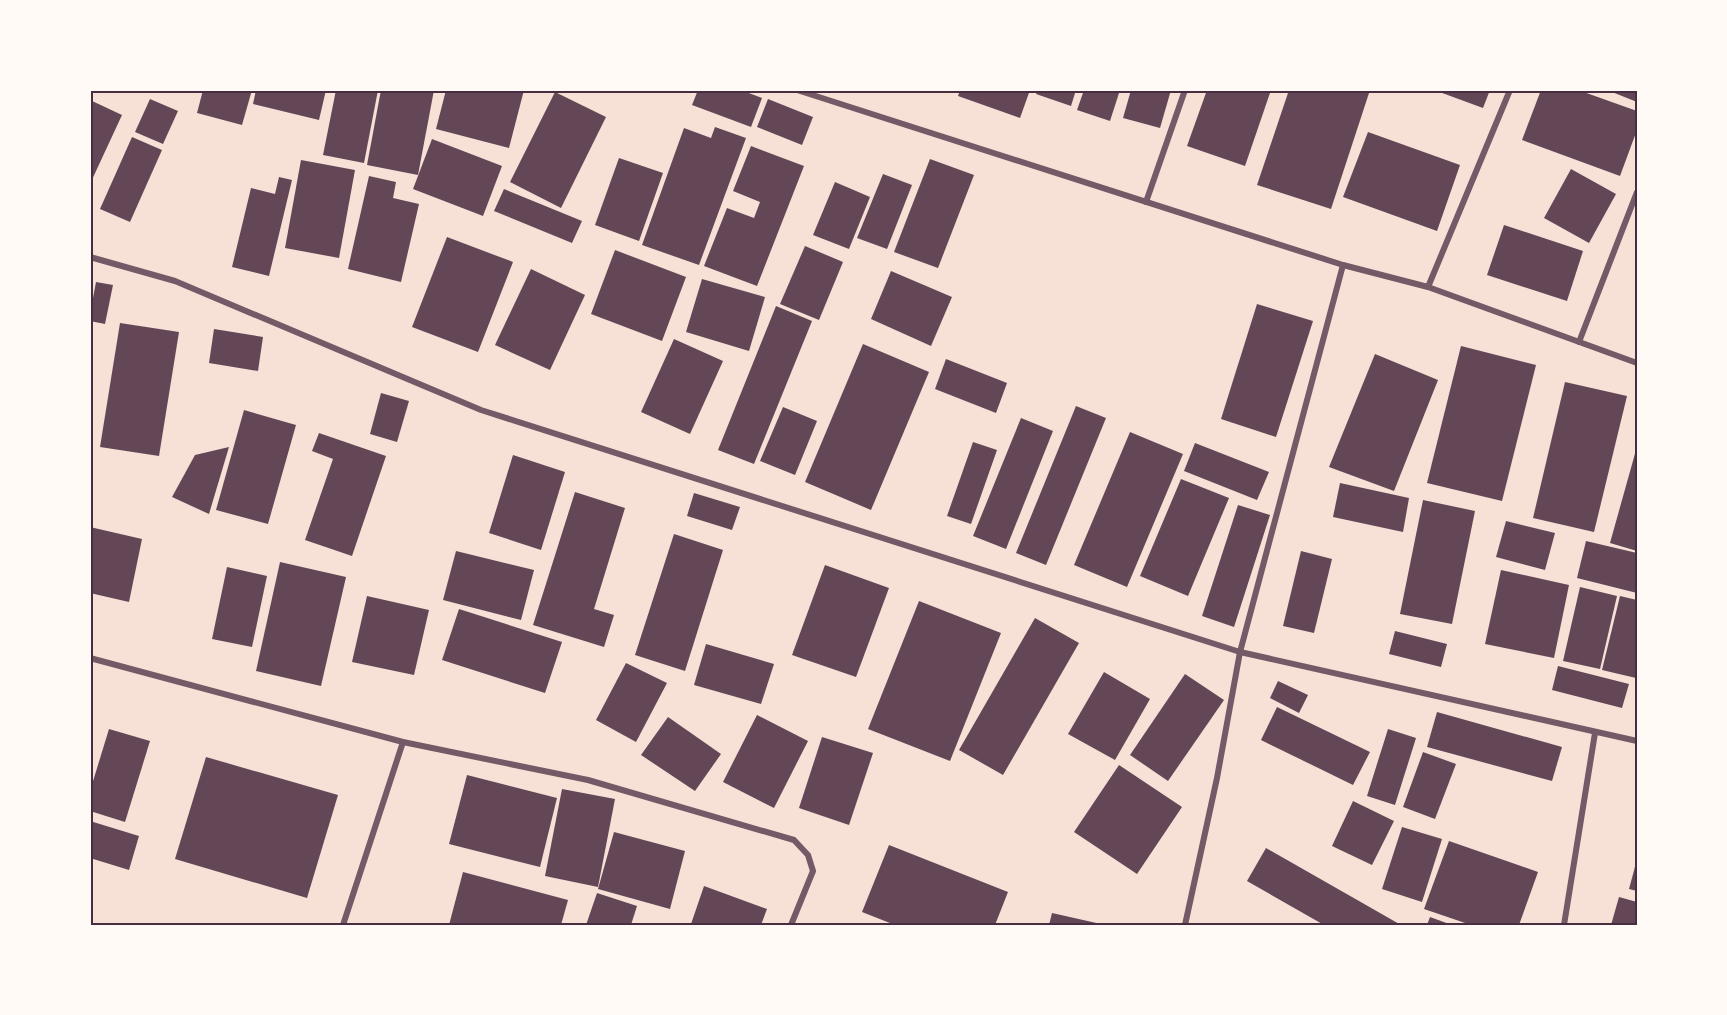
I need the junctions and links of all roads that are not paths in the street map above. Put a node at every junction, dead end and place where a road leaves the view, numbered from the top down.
1 (1185, 90) edge
2 (1510, 90) edge
3 (802, 91) edge
4 (1637, 192) edge
5 (1146, 202) junction
6 (90, 257) edge
7 (1343, 265) junction
8 (1428, 287) junction
9 (1579, 342) junction
10 (1637, 363) edge
11 (1240, 652) junction
12 (90, 658) edge
13 (1596, 733) junction
14 (1637, 741) edge
15 (403, 742) junction
16 (343, 925) edge
17 (791, 925) edge
18 (1185, 925) edge
19 (1564, 925) edge

1 - 5 street
2 - 8 street
3 - 5 street
4 - 9 street
5 - 7 street
6 - 11 street
7 - 8 street
7 - 11 street
8 - 9 street
9 - 10 street
11 - 13 street
11 - 18 street
12 - 15 street
13 - 14 street
13 - 19 street
15 - 16 street
15 - 17 street

